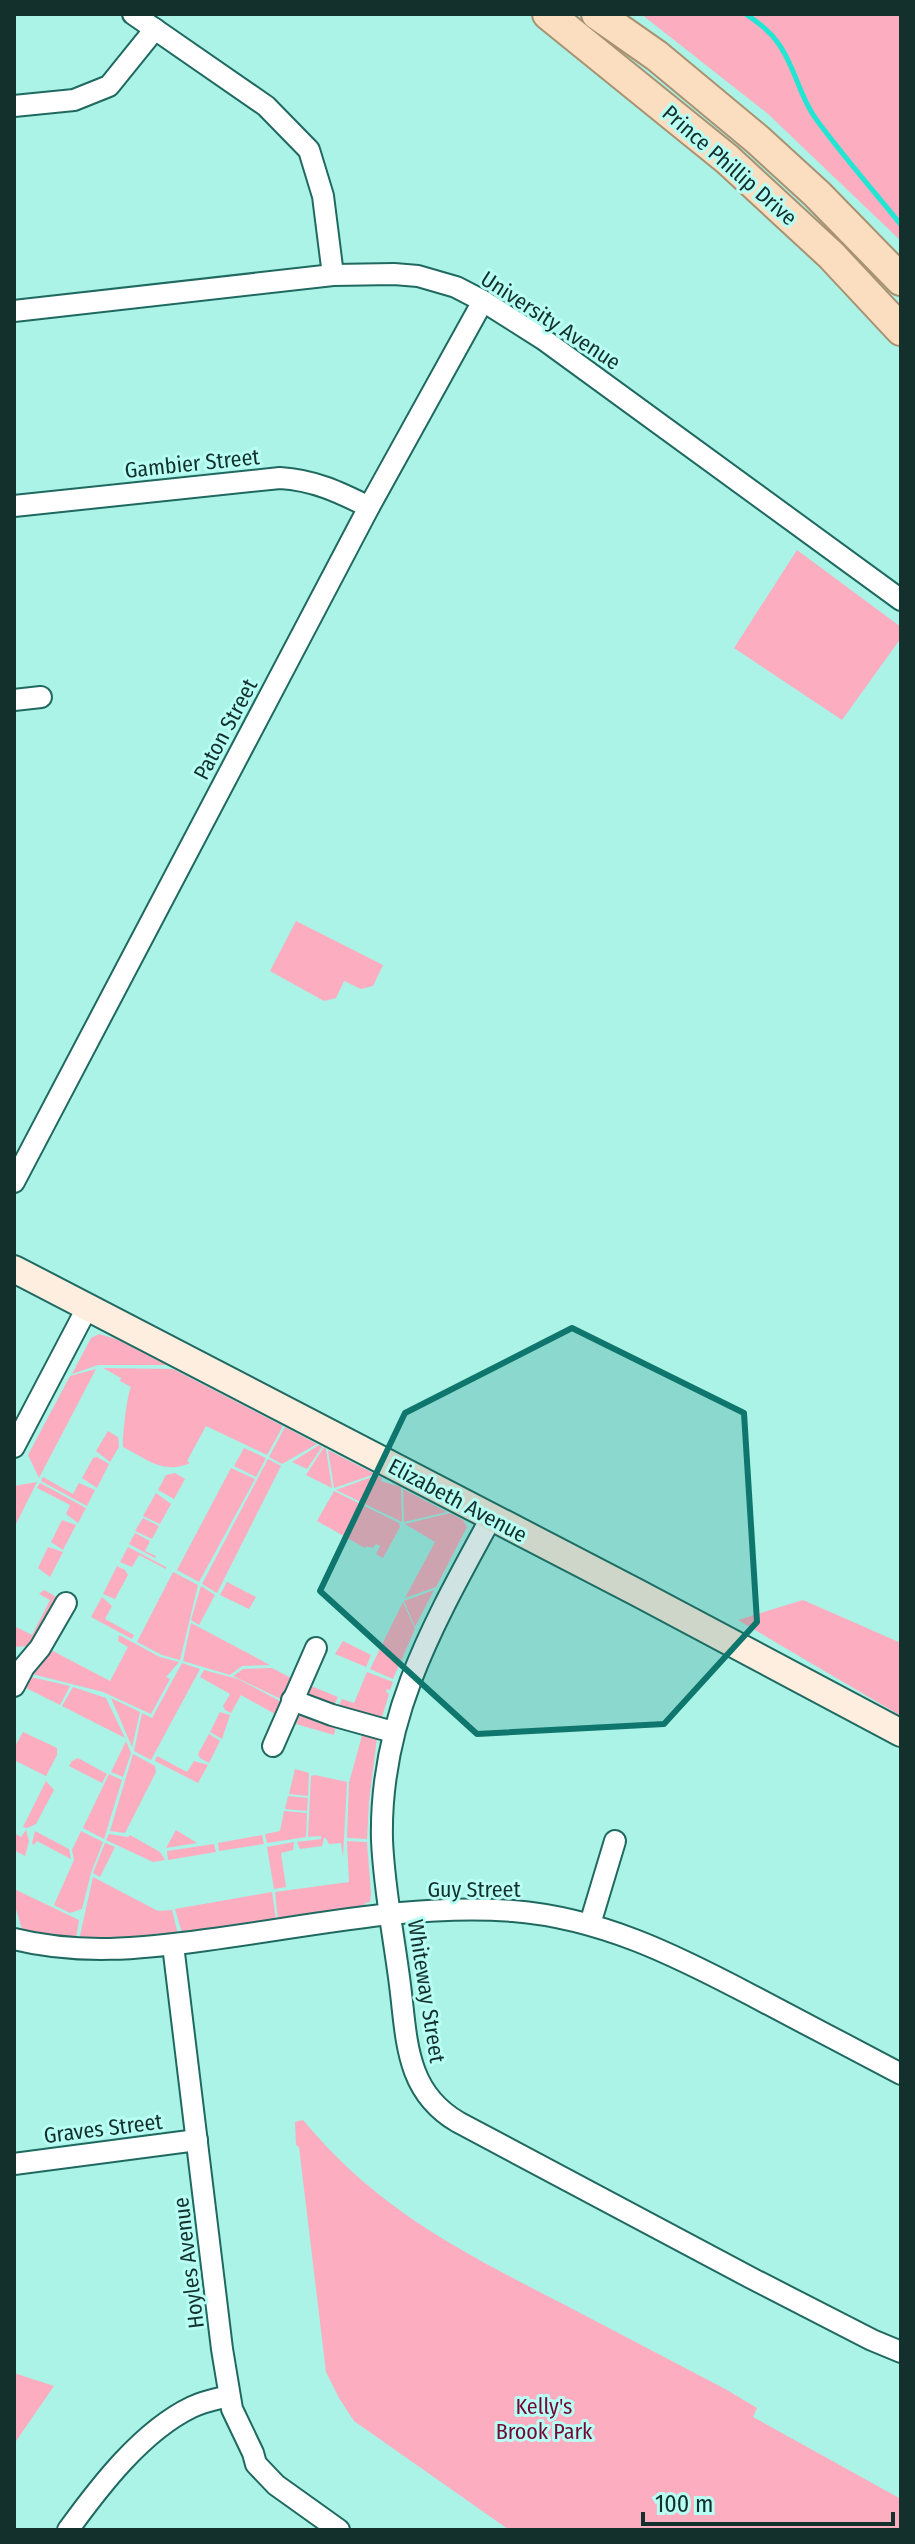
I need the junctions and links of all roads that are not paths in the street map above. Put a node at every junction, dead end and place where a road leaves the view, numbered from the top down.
1 (133, 14) edge
2 (548, 14) edge
3 (597, 14) edge
4 (622, 14) edge
5 (155, 29) junction
6 (657, 56) junction
7 (14, 106) edge
8 (333, 275) junction
9 (901, 280) edge
10 (483, 301) junction
11 (14, 311) edge
12 (901, 330) edge
13 (14, 506) edge
14 (369, 507) junction
15 (901, 600) edge
16 (41, 697) dead end
17 (14, 700) edge
18 (14, 1182) edge
19 (14, 1269) edge
20 (87, 1308) junction
21 (14, 1447) edge
22 (491, 1518) junction
23 (66, 1603) dead end
24 (316, 1648) dead end
25 (19, 1664) edge
26 (14, 1686) edge
27 (292, 1700) junction
28 (393, 1732) junction
29 (901, 1733) edge
30 (273, 1746) dead end
31 (615, 1841) dead end
32 (391, 1915) junction
33 (590, 1924) junction
34 (14, 1939) edge
35 (173, 1945) junction
36 (901, 2074) edge
37 (197, 2140) junction
38 (14, 2164) edge
39 (900, 2348) edge
40 (229, 2396) junction
41 (68, 2530) edge
42 (339, 2530) edge

1 - 5 street
2 - 12 main road, Prince Phillip Drive
3 - 6 main road, Prince Phillip Drive
4 - 6 main road
5 - 7 street
5 - 8 street
6 - 9 main road, Prince Phillip Drive
8 - 10 street, University Avenue
8 - 11 street, University Avenue
10 - 14 street, Paton Street
10 - 15 street, University Avenue
13 - 14 street, Gambier Street
14 - 18 street, Paton Street
16 - 17 street
19 - 20 main road, Elizabeth Avenue
20 - 21 street
20 - 22 main road, Elizabeth Avenue
22 - 28 street, Whiteway Street
22 - 29 main road, Elizabeth Avenue
23 - 25 street
24 - 27 street
25 - 26 street
27 - 28 street
27 - 30 street
28 - 32 street, Whiteway Street
31 - 33 street
32 - 33 street, Guy Street
32 - 35 street, Guy Street
32 - 39 street, Whiteway Street
33 - 36 street, Guy Street
34 - 35 street, Guy Street
35 - 37 street, Hoyles Avenue
37 - 38 street, Graves Street
37 - 40 street, Hoyles Avenue
40 - 41 street
40 - 42 street, Hoyles Avenue

